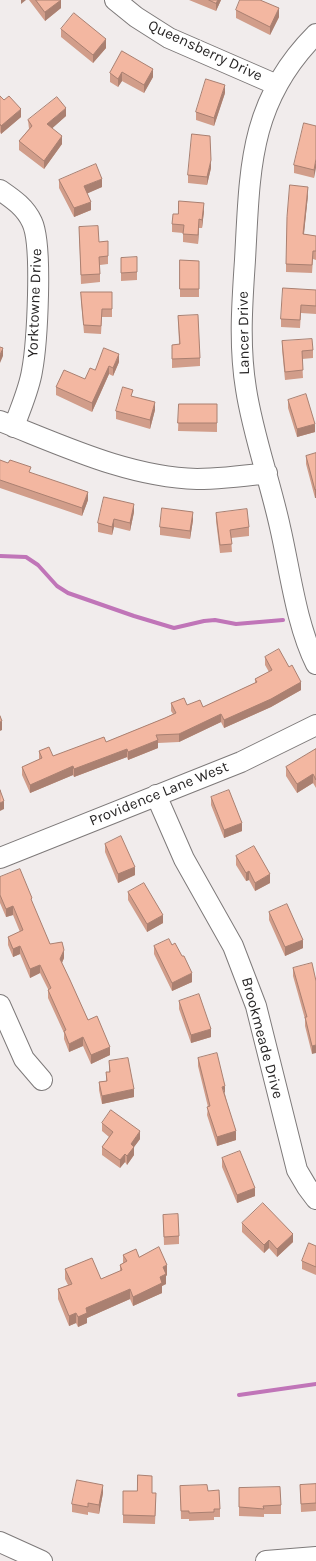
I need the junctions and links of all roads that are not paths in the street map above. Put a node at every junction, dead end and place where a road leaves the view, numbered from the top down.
1 (115, 0) edge
2 (316, 34) edge
3 (277, 85) junction
4 (0, 190) edge
5 (7, 424) edge
6 (267, 473) junction
7 (316, 664) edge
8 (316, 725) edge
9 (156, 795) junction
10 (0, 858) edge
11 (0, 1005) edge
12 (42, 1080) dead end
13 (316, 1199) edge
14 (0, 1542) edge
15 (316, 1557) edge
16 (42, 1561) edge
17 (266, 1561) edge

1 - 3 street, Queensberry Drive
2 - 3 street, Lancer Drive
3 - 6 street, Lancer Drive
4 - 5 street, Yorktowne Drive
5 - 6 street
6 - 7 street, Lancer Drive
8 - 9 street, Providence Lane West
9 - 10 street, Providence Lane West
9 - 13 street, Brookmeade Drive
11 - 12 street
14 - 16 street
15 - 17 street

